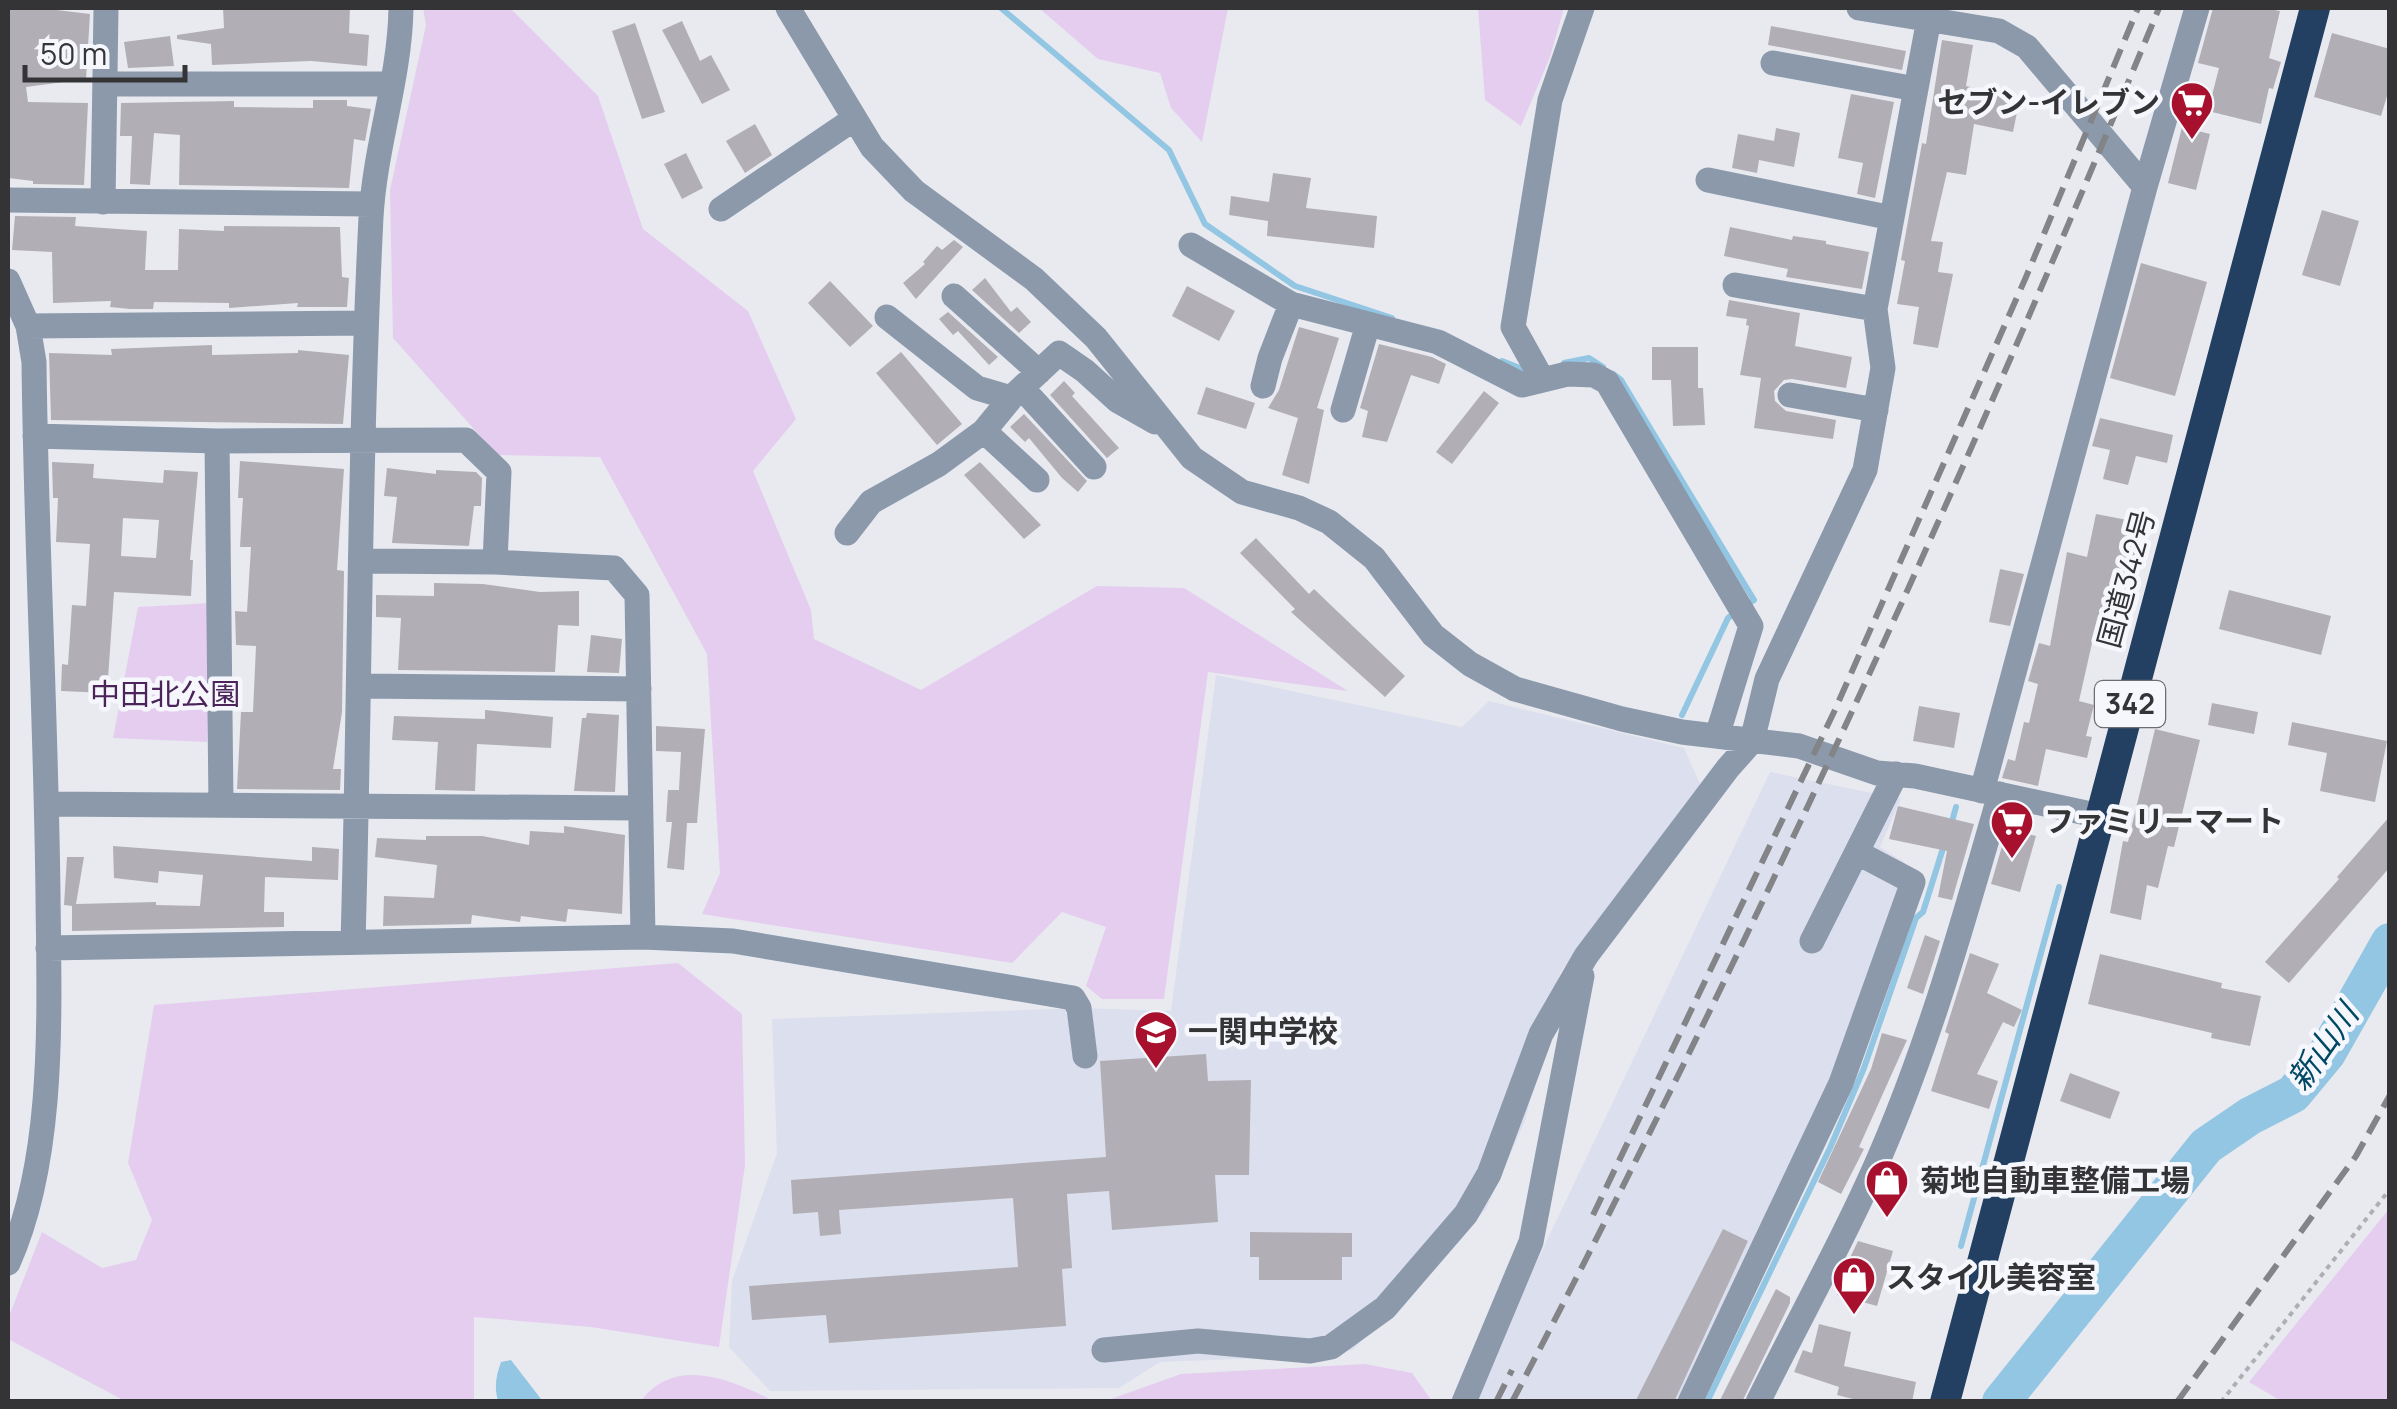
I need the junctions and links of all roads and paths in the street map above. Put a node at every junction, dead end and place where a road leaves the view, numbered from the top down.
1 (106, 8) edge
2 (402, 8) edge
3 (788, 8) edge
4 (1582, 8) edge
5 (1859, 8) edge
6 (2197, 8) edge
7 (2315, 8) edge
8 (1930, 14) edge
9 (1772, 63) dead end
10 (105, 84) junction
11 (392, 84) junction
12 (1916, 89) junction
13 (854, 118) junction
14 (1708, 180) dead end
15 (2145, 187) junction
16 (8, 200) edge
17 (104, 202) junction
18 (372, 204) junction
19 (721, 209) dead end
20 (1892, 218) junction
21 (1191, 245) dead end
22 (8, 281) edge
23 (1735, 284) dead end
24 (954, 296) dead end
25 (1292, 304) junction
26 (1874, 308) junction
27 (887, 317) dead end
28 (366, 323) junction
29 (1368, 324) junction
30 (28, 326) junction
31 (1542, 379) junction
32 (1024, 386) junction
33 (1263, 386) dead end
34 (1790, 395) dead end
35 (1342, 410) dead end
36 (1876, 410) junction
37 (1168, 429) junction
38 (984, 431) junction
39 (34, 436) junction
40 (218, 440) junction
41 (362, 442) junction
42 (1094, 467) dead end
43 (1037, 480) dead end
44 (847, 533) dead end
45 (362, 561) junction
46 (495, 562) junction
47 (360, 686) junction
48 (638, 689) junction
49 (1718, 736) junction
50 (1752, 741) junction
51 (1896, 774) junction
52 (1991, 793) junction
53 (47, 804) junction
54 (221, 805) junction
55 (357, 806) junction
56 (639, 808) junction
57 (2100, 816) junction
58 (1858, 853) junction
59 (643, 937) junction
60 (1812, 941) dead end
61 (353, 942) junction
62 (48, 948) junction
63 (1586, 956) junction
64 (1085, 1056) dead end
65 (2390, 1189) edge
66 (8, 1263) edge
67 (1104, 1350) dead end
68 (1464, 1402) edge
69 (1690, 1402) edge
70 (1758, 1402) edge
71 (1945, 1402) edge
72 (2221, 1402) edge

1 - 10 street
2 - 11 street
3 - 13 street
4 - 31 street
5 - 8 street
6 - 15 street
7 - 57 highway, 国道342号 / 342
8 - 12 street
8 - 15 street
9 - 12 street
10 - 11 street
10 - 17 street
11 - 18 street
12 - 20 street
13 - 19 street
13 - 37 street
14 - 20 street
15 - 52 street
16 - 17 street
17 - 18 street
18 - 28 street
20 - 26 street
21 - 25 street
22 - 30 street
23 - 26 street
24 - 32 street
25 - 29 street
25 - 33 street
26 - 36 street
27 - 32 street
28 - 30 street
28 - 41 street
29 - 31 street
29 - 35 street
30 - 39 street
31 - 49 street
32 - 37 street
32 - 38 street
32 - 42 street
34 - 36 street
36 - 50 street
37 - 49 street
38 - 43 street
38 - 44 street
39 - 40 street
39 - 53 street
40 - 41 street
40 - 54 street
41 - 45 street
41 - 46 street
45 - 46 street
45 - 47 street
46 - 48 street
47 - 48 street
47 - 55 street
48 - 56 street
49 - 50 street
50 - 51 street
50 - 63 street
51 - 52 street
51 - 58 street
52 - 57 street
52 - 70 street
53 - 54 street
53 - 62 street
54 - 55 street
55 - 56 street
55 - 61 street
56 - 59 street
57 - 71 highway, 国道342号 / 342
58 - 60 street
58 - 69 street
59 - 61 street
59 - 64 street
61 - 62 street
62 - 66 street
63 - 67 street
63 - 68 street
65 - 72 path

